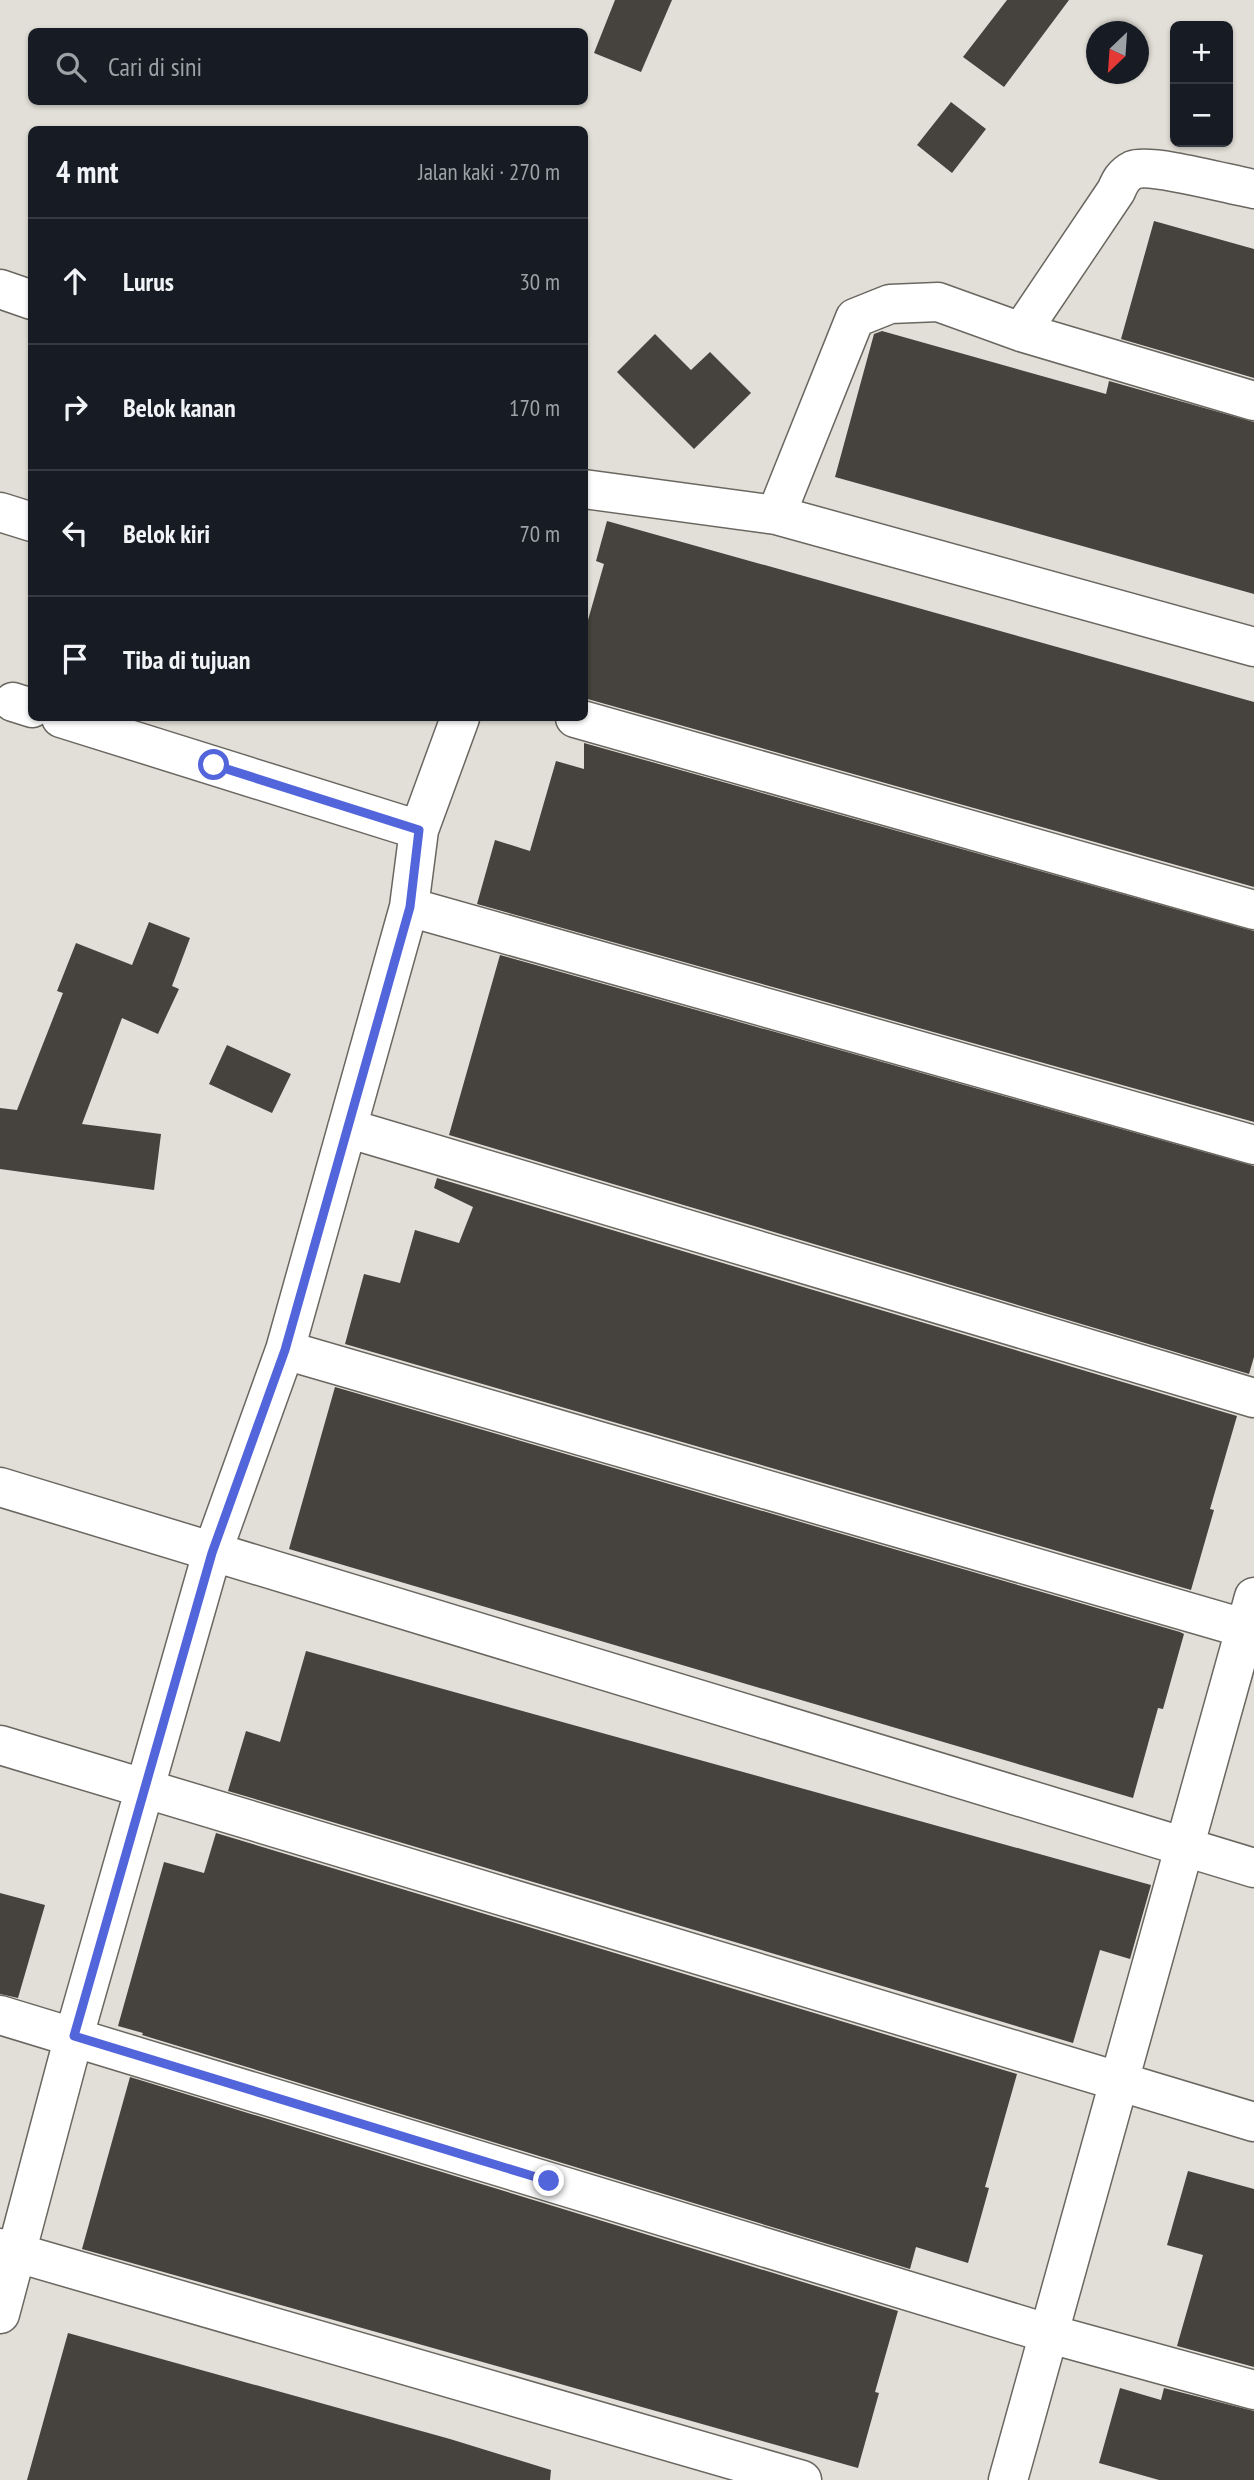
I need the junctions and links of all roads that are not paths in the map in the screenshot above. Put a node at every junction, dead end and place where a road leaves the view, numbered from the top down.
1 (1254, 189) edge
2 (0, 289) edge
3 (28, 299) edge
4 (1021, 332) junction
5 (1254, 401) edge
6 (588, 490) edge
7 (0, 512) edge
8 (776, 515) junction
9 (28, 521) edge
10 (1254, 647) edge
11 (71, 721) edge
12 (459, 721) edge
13 (586, 721) edge
14 (419, 830) junction
15 (410, 907) junction
16 (1254, 910) edge
17 (347, 1128) junction
18 (1254, 1145) edge
19 (285, 1350) junction
20 (1254, 1398) edge
21 (0, 1487) edge
22 (212, 1553) junction
23 (1251, 1619) edge
24 (0, 1745) edge
25 (144, 1787) junction
26 (1186, 1848) junction
27 (1254, 1868) edge
28 (0, 2015) edge
29 (74, 2036) junction
30 (1121, 2081) junction
31 (1254, 2122) edge
32 (8, 2251) edge
33 (0, 2314) edge
34 (1050, 2334) junction
35 (1254, 2390) edge
36 (802, 2480) edge
37 (1008, 2480) edge

1 - 4 street
2 - 3 street
4 - 5 street
4 - 8 street
6 - 8 street
7 - 9 street
8 - 10 street
11 - 14 street
12 - 14 street
13 - 16 street
14 - 15 street
15 - 17 street
15 - 18 street
17 - 19 street
17 - 20 street
19 - 22 street
19 - 23 street
21 - 22 street
22 - 25 street
22 - 26 street
23 - 26 street
24 - 25 street
25 - 29 street
25 - 30 street
26 - 27 street
26 - 30 street
28 - 29 street
29 - 32 street
29 - 34 street
30 - 31 street
30 - 34 street
32 - 33 street
32 - 36 street
34 - 35 street
34 - 37 street

